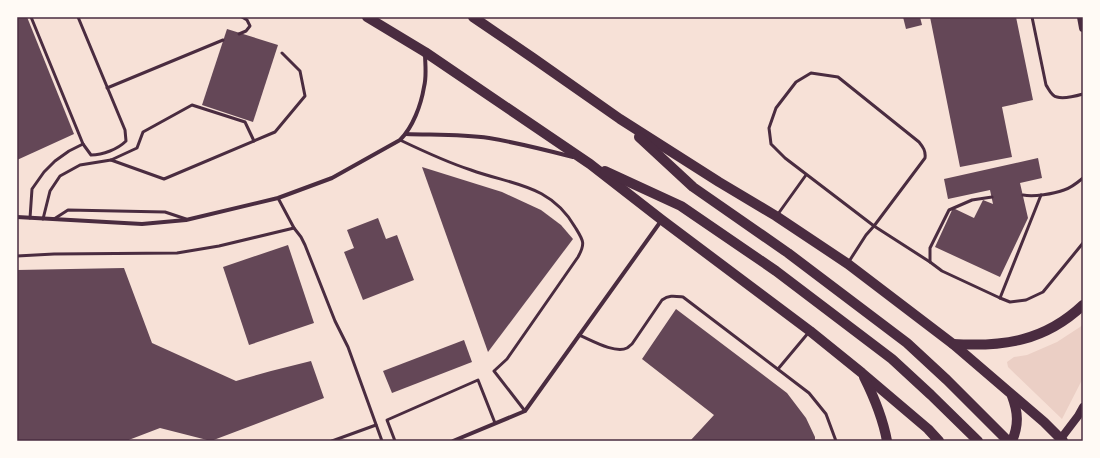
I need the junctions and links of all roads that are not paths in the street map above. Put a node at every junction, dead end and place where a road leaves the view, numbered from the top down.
1 (32, 17) edge
2 (78, 17) edge
3 (242, 17) edge
4 (367, 17) edge
5 (1032, 17) edge
6 (1080, 17) edge
7 (480, 19) edge
8 (1083, 28) edge
9 (240, 34) dead end
10 (223, 40) dead end
11 (425, 52) junction
12 (282, 53) dead end
13 (107, 88) junction
14 (1083, 94) edge
15 (620, 119) junction
16 (406, 134) junction
17 (400, 140) junction
18 (254, 141) junction
19 (83, 144) junction
20 (111, 160) junction
21 (587, 162) junction
22 (806, 174) junction
23 (1083, 178) edge
24 (1023, 195) dead end
25 (1041, 195) junction
26 (992, 197) dead end
27 (278, 198) junction
28 (776, 216) junction
29 (17, 218) edge
30 (30, 218) junction
31 (43, 219) junction
32 (54, 219) junction
33 (186, 220) junction
34 (662, 220) junction
35 (874, 226) junction
36 (294, 228) junction
37 (1083, 243) edge
38 (17, 256) edge
39 (930, 262) junction
40 (848, 264) junction
41 (1000, 298) junction
42 (1083, 304) edge
43 (810, 331) junction
44 (580, 335) junction
45 (953, 344) junction
46 (778, 370) junction
47 (862, 373) junction
48 (1011, 394) junction
49 (1083, 407) edge
50 (525, 411) junction
51 (495, 424) junction
52 (376, 425) junction
53 (1061, 440) edge
54 (332, 441) edge
55 (382, 441) edge
56 (395, 441) edge
57 (453, 441) edge
58 (836, 441) edge
59 (887, 441) edge
60 (939, 441) edge
61 (978, 441) edge
62 (1008, 441) edge
63 (1012, 441) edge

1 - 19 lane
2 - 13 lane
3 - 9 lane
4 - 11 main road
5 - 14 lane
6 - 8 main road
7 - 15 main road
10 - 13 lane
11 - 16 street
11 - 21 main road
12 - 18 lane
13 - 19 lane
15 - 28 main road
15 - 62 main road
16 - 17 street
16 - 21 street
17 - 27 street
17 - 50 lane
18 - 20 lane
18 - 20 lane
19 - 30 lane
20 - 31 lane
21 - 34 main road
21 - 61 main road
22 - 28 lane
22 - 35 lane
22 - 35 lane
23 - 25 lane
24 - 25 lane
25 - 41 lane
26 - 39 lane
27 - 33 street
27 - 36 lane
28 - 40 main road
29 - 30 street
30 - 31 street
31 - 32 street
32 - 33 street
32 - 33 lane
34 - 43 main road
34 - 44 street
35 - 39 lane
35 - 40 lane
36 - 38 lane
36 - 52 lane
37 - 41 lane
39 - 41 lane
40 - 45 main road
42 - 45 main road
43 - 46 lane
43 - 47 main road
44 - 46 lane
44 - 50 street
45 - 48 main road
46 - 58 lane
47 - 59 main road
47 - 60 main road
48 - 53 main road
48 - 63 main road
49 - 53 main road
50 - 51 street
51 - 56 lane
51 - 57 street
52 - 54 lane
52 - 55 lane

